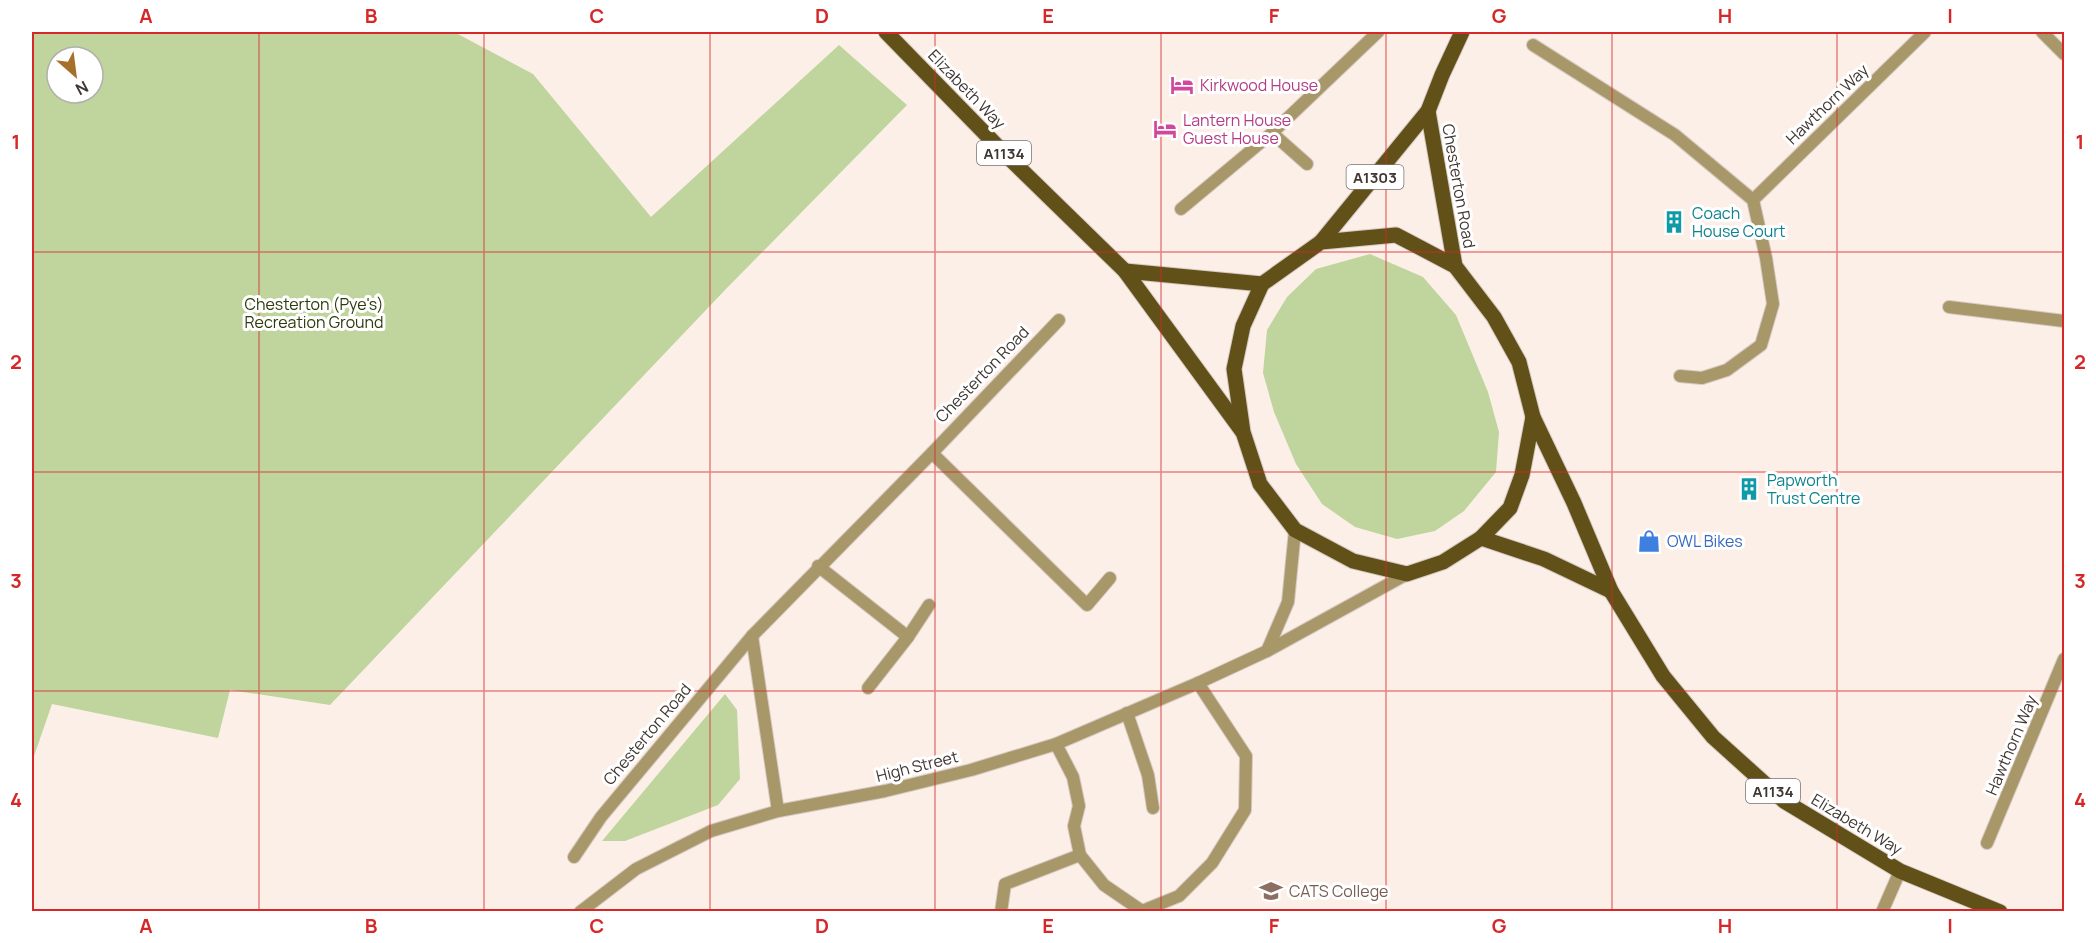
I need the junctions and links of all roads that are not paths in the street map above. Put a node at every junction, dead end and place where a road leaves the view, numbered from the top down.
1 (886, 32) edge
2 (1378, 32) edge
3 (1462, 32) edge
4 (1925, 32) edge
5 (2042, 32) edge
6 (1533, 45) dead end
7 (2064, 54) edge
8 (1428, 111) junction
9 (1272, 133) junction
10 (1307, 164) dead end
11 (1753, 200) junction
12 (1181, 209) dead end
13 (1321, 242) junction
14 (1455, 266) junction
15 (1125, 271) junction
16 (1262, 284) junction
17 (1949, 307) dead end
18 (1059, 320) dead end
19 (2064, 321) edge
20 (1680, 375) dead end
21 (1533, 417) junction
22 (1243, 432) junction
23 (932, 453) junction
24 (1295, 530) junction
25 (1481, 538) junction
26 (818, 566) junction
27 (1407, 574) junction
28 (1110, 578) dead end
29 (1611, 591) junction
30 (929, 605) dead end
31 (752, 636) junction
32 (908, 637) junction
33 (1267, 651) junction
34 (2064, 659) edge
35 (1198, 683) junction
36 (868, 688) dead end
37 (1127, 713) junction
38 (1056, 744) junction
39 (1153, 808) dead end
40 (778, 811) junction
41 (1987, 843) dead end
42 (1080, 855) junction
43 (574, 857) dead end
44 (1900, 872) junction
45 (580, 912) edge
46 (1001, 912) edge
47 (1882, 912) edge
48 (2000, 912) edge

1 - 15 main road, Elizabeth Way / A1134
2 - 9 street
3 - 8 main road, Chesterton Road / A1303
4 - 11 street, Hawthorn Way
5 - 7 street
6 - 11 street
8 - 13 main road, Chesterton Road / A1303
8 - 14 main road, Chesterton Road
9 - 10 street
9 - 12 street
11 - 20 street
13 - 14 main road
13 - 16 main road
14 - 21 main road
15 - 16 main road
15 - 22 main road, Elizabeth Way / A1134
16 - 22 main road
17 - 19 street
18 - 23 street, Chesterton Road
21 - 25 main road
21 - 29 main road, Elizabeth Way / A1134
22 - 24 main road
23 - 26 street, Chesterton Road
23 - 28 street
24 - 27 main road
24 - 33 street
25 - 27 main road
25 - 29 main road
26 - 31 street, Chesterton Road
26 - 32 street
27 - 33 street, High Street
29 - 44 main road, Elizabeth Way / A1134
30 - 32 street
31 - 40 street
31 - 43 street, Chesterton Road
32 - 36 street
33 - 35 street, High Street
34 - 41 street, Hawthorn Way
35 - 37 street, High Street
35 - 42 street
37 - 38 street, High Street
37 - 39 street
38 - 40 street, High Street
38 - 42 street
40 - 45 street, High Street
42 - 46 street
44 - 47 street
44 - 48 main road, Elizabeth Way / A1134

